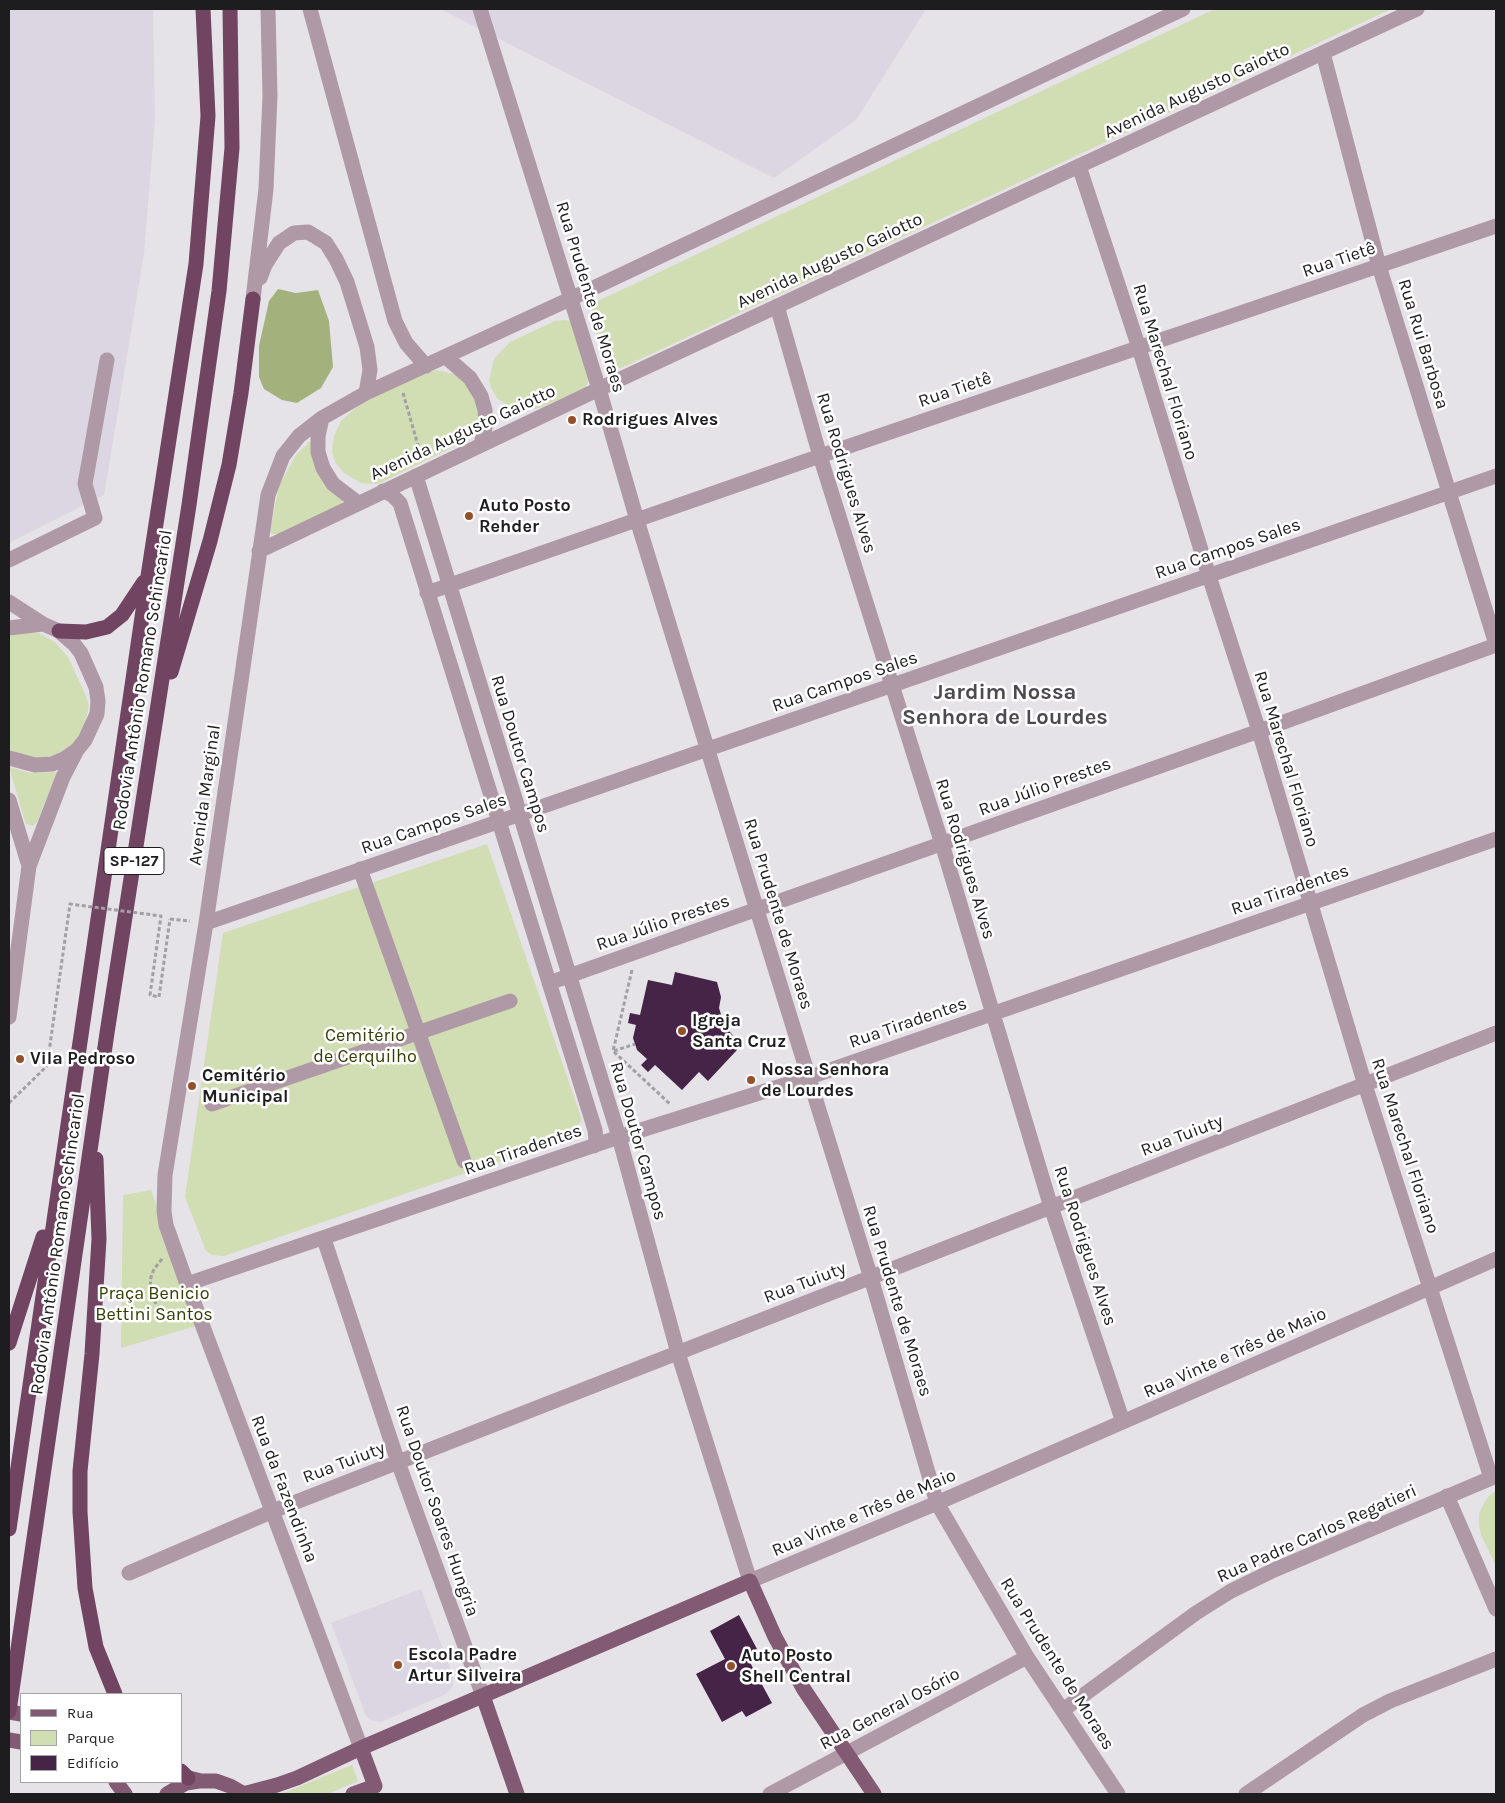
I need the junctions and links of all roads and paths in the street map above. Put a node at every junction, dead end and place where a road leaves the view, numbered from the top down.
1 (203, 9) edge
2 (230, 9) edge
3 (268, 9) edge
4 (310, 9) edge
5 (480, 9) edge
6 (1183, 9) edge
7 (1417, 9) edge
8 (1322, 53) junction
9 (1079, 166) junction
10 (1496, 226) edge
11 (1379, 266) junction
12 (253, 299) junction
13 (570, 299) junction
14 (777, 306) junction
15 (1140, 348) junction
16 (446, 357) junction
17 (107, 360) dead end
18 (426, 366) junction
19 (398, 378) junction
20 (599, 389) junction
21 (366, 393) junction
22 (322, 418) junction
23 (481, 445) junction
24 (820, 456) junction
25 (420, 474) junction
26 (1496, 476) edge
27 (383, 491) junction
28 (1449, 493) junction
29 (358, 503) junction
30 (637, 520) junction
31 (259, 551) junction
32 (9, 560) edge
33 (148, 576) junction
34 (1209, 576) junction
35 (449, 585) junction
36 (427, 593) junction
37 (9, 602) edge
38 (43, 624) junction
39 (9, 628) edge
40 (59, 630) junction
41 (1496, 645) edge
42 (891, 686) junction
43 (156, 726) junction
44 (1259, 732) junction
45 (708, 749) junction
46 (77, 750) junction
47 (9, 758) edge
48 (9, 800) edge
49 (519, 814) junction
50 (499, 822) junction
51 (1496, 839) edge
52 (942, 844) junction
53 (29, 866) junction
54 (360, 869) junction
55 (1310, 903) junction
56 (756, 910) junction
57 (170, 920) dead end
58 (206, 923) junction
59 (630, 955) junction
60 (569, 976) junction
61 (549, 983) junction
62 (11, 996) edge
63 (510, 1001) dead end
64 (993, 1013) junction
65 (9, 1018) edge
66 (419, 1033) junction
67 (1496, 1033) edge
68 (635, 1044) dead end
69 (613, 1051) junction
70 (594, 1057) junction
71 (810, 1077) junction
72 (1365, 1084) junction
73 (9, 1103) edge
74 (212, 1104) dead end
75 (679, 1118) junction
76 (95, 1121) junction
77 (620, 1137) junction
78 (594, 1146) junction
79 (464, 1160) dead end
80 (62, 1168) junction
81 (163, 1196) joint
82 (1051, 1207) junction
83 (324, 1239) junction
84 (175, 1250) junction
85 (1496, 1259) edge
86 (871, 1278) junction
87 (187, 1284) junction
88 (1431, 1288) junction
89 (199, 1315) junction
90 (9, 1343) edge
91 (678, 1353) junction
92 (1123, 1422) junction
93 (398, 1462) junction
94 (1494, 1477) edge
95 (1447, 1496) junction
96 (937, 1503) junction
97 (273, 1511) junction
98 (9, 1529) edge
99 (129, 1573) dead end
100 (750, 1581) junction
101 (1496, 1609) edge
102 (1027, 1657) junction
103 (1496, 1659) edge
104 (114, 1693) edge
105 (483, 1696) junction
106 (1063, 1710) junction
107 (9, 1712) edge
108 (361, 1748) junction
109 (846, 1754) junction
110 (188, 1776) edge
111 (117, 1783) edge
112 (376, 1790) edge
113 (125, 1794) edge
114 (167, 1794) edge
115 (243, 1794) edge
116 (353, 1794) edge
117 (517, 1794) edge
118 (770, 1794) edge
119 (874, 1794) edge
120 (1118, 1794) edge
121 (1246, 1794) edge

1 - 33 highway, Rodovia Antônio Romano Schincariol / SP-127
2 - 43 highway, Rodovia Antônio Romano Schincariol / SP-127
3 - 12 street
4 - 18 street
5 - 13 street, Rua Prudente de Moraes
6 - 13 street
7 - 8 street, Avenida Augusto Gaiotto
8 - 9 street, Avenida Augusto Gaiotto
8 - 11 street, Rua Rui Barbosa
9 - 14 street, Avenida Augusto Gaiotto
9 - 15 street, Rua Marechal Floriano
10 - 11 street, Rua Tietê
11 - 15 street, Rua Tietê
11 - 28 street, Rua Rui Barbosa
12 - 21 street
12 - 43 highway
13 - 16 street
13 - 20 street, Rua Prudente de Moraes
14 - 20 street, Avenida Augusto Gaiotto
14 - 24 street, Rua Rodrigues Alves
15 - 24 street, Rua Tietê
15 - 34 street, Rua Marechal Floriano
16 - 18 street
16 - 23 street
17 - 32 street
18 - 19 street
19 - 21 street
19 - 25 path
20 - 23 street, Avenida Augusto Gaiotto
20 - 30 street, Rua Prudente de Moraes
21 - 22 street
22 - 29 street
22 - 31 street, Avenida Marginal
23 - 25 street, Avenida Augusto Gaiotto
24 - 30 street, Rua Tietê
24 - 42 street, Rua Rodrigues Alves
25 - 27 street, Avenida Augusto Gaiotto
25 - 35 street, Rua Doutor Campos
26 - 28 street, Rua Campos Sales
27 - 29 street, Avenida Augusto Gaiotto
27 - 36 street
28 - 34 street, Rua Campos Sales
28 - 41 street, Rua Rui Barbosa
29 - 31 street, Avenida Augusto Gaiotto
30 - 35 street, Rua Tietê
30 - 45 street, Rua Prudente de Moraes
31 - 58 street, Avenida Marginal
33 - 40 highway
33 - 80 highway, Rodovia Antônio Romano Schincariol / SP-127
34 - 42 street, Rua Campos Sales
34 - 44 street, Rua Marechal Floriano
35 - 36 street, Rua Tietê
35 - 49 street, Rua Doutor Campos
36 - 50 street
37 - 38 street
38 - 39 street
38 - 40 street
40 - 46 street
41 - 44 street, Rua Júlio Prestes
42 - 45 street, Rua Campos Sales
42 - 52 street, Rua Rodrigues Alves
43 - 76 highway, Rodovia Antônio Romano Schincariol / SP-127
44 - 52 street, Rua Júlio Prestes
44 - 55 street, Rua Marechal Floriano
45 - 49 street, Rua Campos Sales
45 - 56 street, Rua Prudente de Moraes
46 - 47 street
46 - 53 street
48 - 53 street
49 - 50 street, Rua Campos Sales
49 - 60 street, Rua Doutor Campos
50 - 54 street, Rua Campos Sales
50 - 61 street
51 - 55 street, Rua Tiradentes
52 - 56 street, Rua Júlio Prestes
52 - 64 street, Rua Rodrigues Alves
53 - 62 street
54 - 58 street, Rua Campos Sales
54 - 66 street
55 - 64 street, Rua Tiradentes
55 - 72 street, Rua Marechal Floriano
56 - 59 street, Rua Júlio Prestes
56 - 71 street, Rua Prudente de Moraes
57 - 73 path, bridge
58 - 81 street, Avenida Marginal
59 - 60 street, Rua Júlio Prestes
59 - 69 path
60 - 61 street, Rua Júlio Prestes
60 - 70 street, Rua Doutor Campos
61 - 78 street
62 - 65 street
63 - 66 street
64 - 71 street, Rua Tiradentes
64 - 82 street, Rua Rodrigues Alves
66 - 74 street
66 - 79 street
67 - 72 street, Rua Tuiuty
68 - 69 path
69 - 70 path
69 - 75 path
70 - 77 street, Rua Doutor Campos
71 - 75 street, Rua Tiradentes
71 - 86 street, Rua Prudente de Moraes
72 - 82 street, Rua Tuiuty
72 - 88 street, Rua Marechal Floriano
75 - 77 street, Rua Tiradentes
76 - 104 highway
76 - 107 highway, Rodovia Antônio Romano Schincariol / SP-127
77 - 78 street, Rua Tiradentes
77 - 91 street, Rua Doutor Campos
78 - 83 street, Rua Tiradentes
80 - 90 highway
80 - 98 highway, Rodovia Antônio Romano Schincariol / SP-127
81 - 84 street, Rua da Fazendinha
82 - 86 street, Rua Tuiuty
82 - 92 street, Rua Rodrigues Alves
83 - 87 street, Rua Tiradentes
83 - 93 street, Rua Doutor Soares Hungria
84 - 87 street, Rua da Fazendinha
84 - 89 path
85 - 88 street, Rua Vinte e Três de Maio
86 - 91 street, Rua Tuiuty
86 - 96 street, Rua Prudente de Moraes
87 - 89 street, Rua da Fazendinha
88 - 92 street, Rua Vinte e Três de Maio
88 - 94 street, Rua Marechal Floriano
89 - 97 street, Rua da Fazendinha
91 - 93 street, Rua Tuiuty
91 - 100 street, Rua Doutor Campos
92 - 96 street, Rua Vinte e Três de Maio
93 - 97 street, Rua Tuiuty
93 - 105 street, Rua Doutor Soares Hungria
94 - 95 street, Rua Padre Carlos Regatieri
95 - 101 street
95 - 106 street, Rua Padre Carlos Regatieri
96 - 100 street, Rua Vinte e Três de Maio
96 - 102 street, Rua Prudente de Moraes
97 - 99 street, Rua Tuiuty
97 - 108 street, Rua da Fazendinha
100 - 105 main road, Rua Vinte e Três de Maio
100 - 109 main road, Rua Doutor Campos
102 - 106 street, Rua Prudente de Moraes
102 - 109 street, Rua General Osório
103 - 121 street
105 - 108 main road, Rua Vinte e Três de Maio
105 - 117 main road, Rua Doutor Soares Hungria
106 - 120 street, Rua Prudente de Moraes
108 - 112 main road, Rua da Fazendinha
108 - 115 main road, Rua Vinte e Três de Maio
109 - 118 street, Rua General Osório
109 - 119 main road, Rua Doutor Campos
110 - 114 main road
110 - 115 main road
111 - 113 main road
112 - 116 main road

